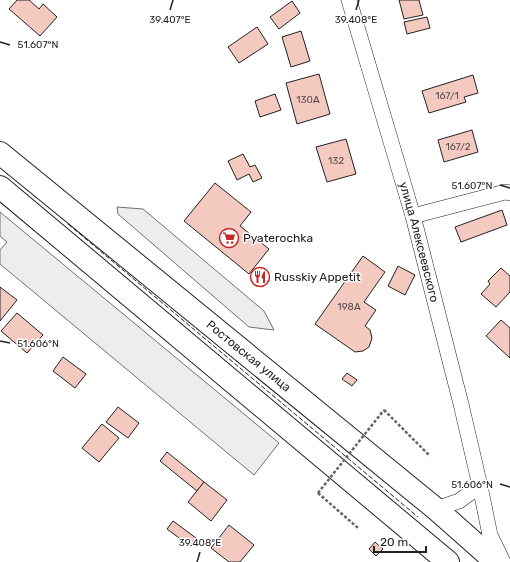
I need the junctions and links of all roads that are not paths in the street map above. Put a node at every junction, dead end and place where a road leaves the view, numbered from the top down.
1 (349, 0) edge
2 (0, 153) edge
3 (0, 186) edge
4 (510, 193) edge
5 (413, 216) junction
6 (480, 486) junction
7 (436, 509) junction
8 (448, 562) edge
9 (496, 562) edge
10 (503, 562) edge

1 - 5 street, улица Алексеевского
2 - 7 highway, Ростовская улица
3 - 8 highway
4 - 5 street
5 - 6 street, улица Алексеевского
6 - 7 street
6 - 10 street, улица Алексеевского
7 - 9 highway, Ростовская улица

